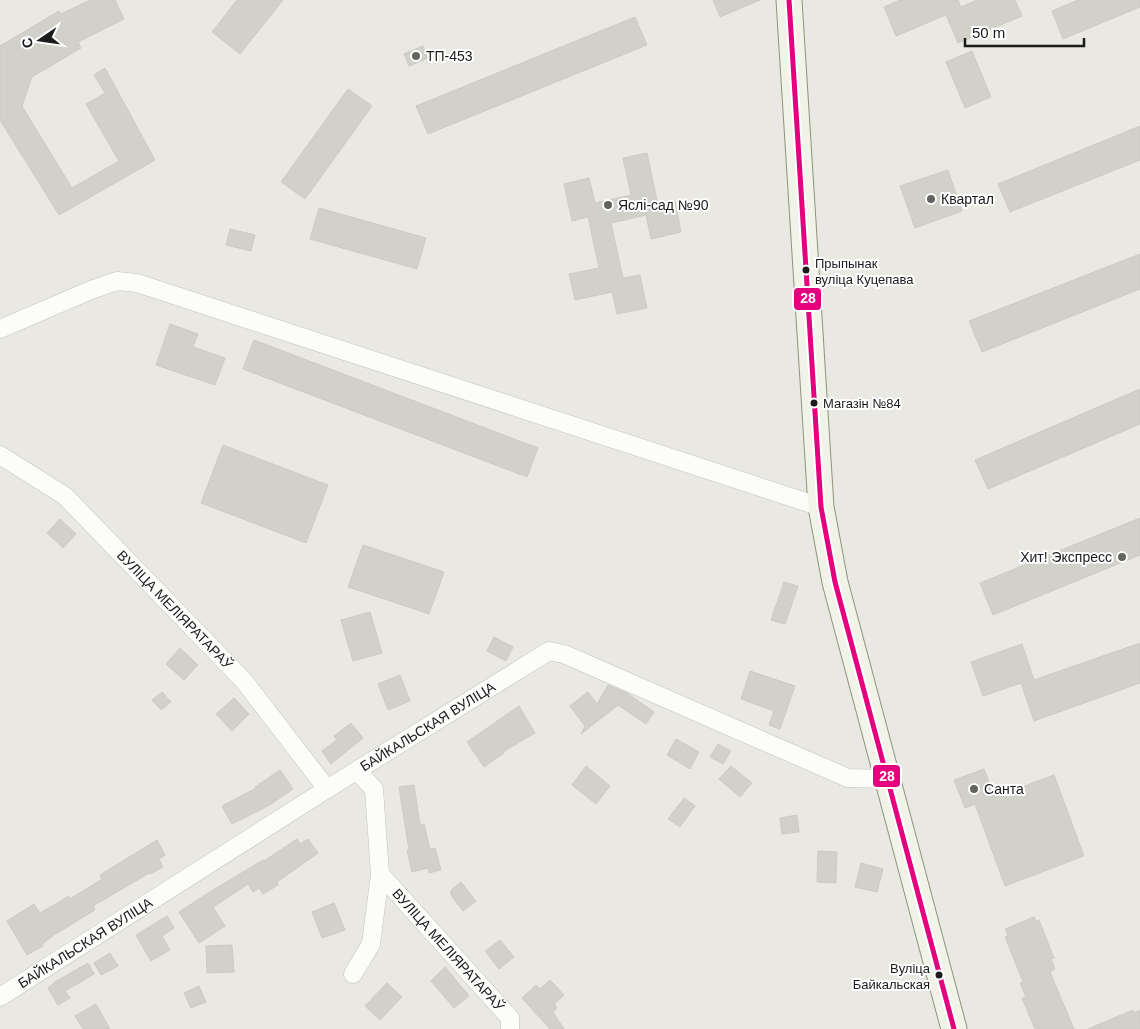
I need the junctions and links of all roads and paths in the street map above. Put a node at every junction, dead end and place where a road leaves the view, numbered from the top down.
1 (789, 0) edge
2 (0, 329) edge
3 (0, 455) edge
4 (821, 507) junction
5 (357, 771) junction
6 (887, 779) junction
7 (327, 789) junction
8 (380, 874) junction
9 (353, 974) dead end
10 (0, 997) edge
11 (510, 1029) edge
12 (954, 1029) edge

1 - 4 main road
2 - 4 street
3 - 7 street, ВУЛІЦА МЕЛІЯРАТАРАЎ
4 - 6 main road
5 - 6 street, БАЙКАЛЬСКАЯ ВУЛІЦА
5 - 7 street, БАЙКАЛЬСКАЯ ВУЛІЦА
5 - 8 street, ВУЛІЦА МЕЛІЯРАТАРАЎ
6 - 12 main road
7 - 10 street, БАЙКАЛЬСКАЯ ВУЛІЦА
8 - 9 street, ВУЛІЦА МЕЛІЯРАТАРАЎ
8 - 11 street, ВУЛІЦА МЕЛІЯРАТАРАЎ

